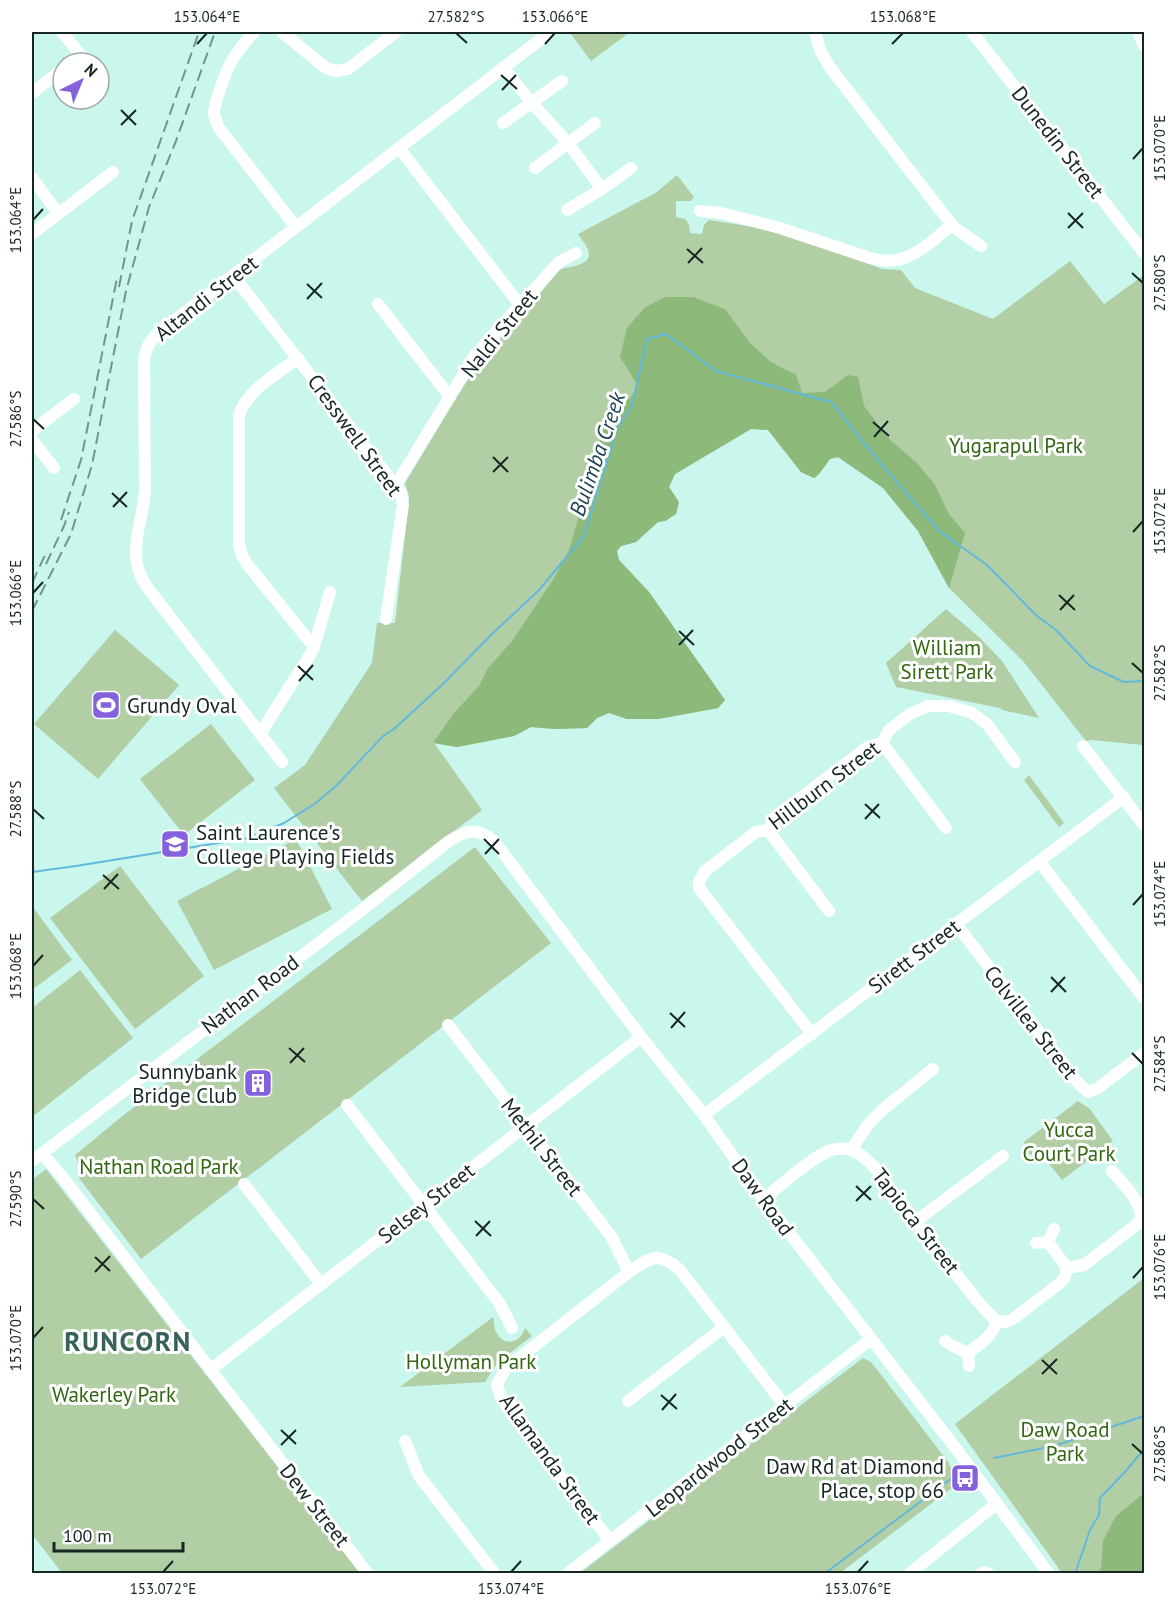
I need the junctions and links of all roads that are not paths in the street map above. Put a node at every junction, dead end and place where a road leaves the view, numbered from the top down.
1 (62, 32) edge
2 (254, 32) edge
3 (282, 32) edge
4 (396, 32) edge
5 (550, 32) edge
6 (815, 32) edge
7 (972, 32) edge
8 (1138, 32) edge
9 (1144, 46) edge
10 (77, 51) edge
11 (504, 67) junction
12 (51, 78) edge
13 (562, 81) dead end
14 (32, 93) edge
15 (531, 102) junction
16 (503, 123) dead end
17 (595, 123) dead end
18 (568, 143) junction
19 (399, 148) junction
20 (535, 168) dead end
21 (631, 168) dead end
22 (113, 172) dead end
23 (32, 178) edge
24 (602, 189) junction
25 (567, 210) dead end
26 (700, 211) dead end
27 (58, 213) junction
28 (952, 224) junction
29 (296, 227) junction
30 (32, 234) edge
31 (981, 246) dead end
32 (576, 253) dead end
33 (1144, 253) edge
34 (233, 275) junction
35 (378, 304) dead end
36 (520, 305) junction
37 (298, 358) junction
38 (450, 397) junction
39 (74, 399) dead end
40 (32, 431) edge
41 (32, 440) edge
42 (54, 468) dead end
43 (396, 485) junction
44 (330, 592) dead end
45 (386, 619) dead end
46 (314, 647) junction
47 (260, 734) junction
48 (882, 744) junction
49 (1083, 746) dead end
50 (282, 762) dead end
51 (1015, 762) dead end
52 (1124, 797) junction
53 (1144, 825) edge
54 (946, 828) dead end
55 (768, 830) junction
56 (470, 831) joint
57 (1039, 861) junction
58 (829, 911) dead end
59 (956, 924) junction
60 (1144, 998) edge
61 (448, 1025) dead end
62 (812, 1034) junction
63 (641, 1037) junction
64 (1144, 1053) edge
65 (933, 1069) dead end
66 (347, 1105) dead end
67 (704, 1115) junction
68 (526, 1126) junction
69 (851, 1150) junction
70 (42, 1153) junction
71 (1003, 1156) dead end
72 (32, 1161) edge
73 (1112, 1171) dead end
74 (244, 1184) dead end
75 (763, 1199) junction
76 (423, 1205) junction
77 (1143, 1218) edge
78 (916, 1221) junction
79 (1054, 1229) dead end
80 (1067, 1268) junction
81 (629, 1272) junction
82 (321, 1284) junction
83 (997, 1321) junction
84 (724, 1327) junction
85 (512, 1328) dead end
86 (871, 1339) junction
87 (945, 1341) dead end
88 (968, 1353) junction
89 (969, 1366) dead end
90 (210, 1370) junction
91 (628, 1401) dead end
92 (785, 1406) junction
93 (405, 1441) dead end
94 (996, 1504) junction
95 (610, 1541) junction
96 (368, 1574) edge
97 (495, 1574) edge
98 (567, 1574) edge
99 (909, 1574) edge
100 (981, 1574) edge
101 (989, 1574) edge
102 (1049, 1574) edge

1 - 10 street
2 - 29 street
3 - 4 street
5 - 11 street, Altandi Street
6 - 28 street
7 - 33 street, Dunedin Street
8 - 9 street
11 - 15 street
11 - 19 street, Altandi Street
12 - 14 street
13 - 15 street
15 - 16 street
15 - 18 street
17 - 18 street
18 - 20 street
18 - 24 street
19 - 29 street, Altandi Street
19 - 36 street
21 - 24 street
22 - 27 street
23 - 27 street
24 - 25 street
26 - 28 street
27 - 30 street
28 - 31 street
29 - 34 street, Altandi Street
32 - 36 street, Naldi Street
34 - 37 street, Cresswell Street
34 - 47 street, Altandi Street
35 - 38 street
36 - 38 street, Naldi Street
37 - 43 street, Cresswell Street
37 - 46 street
38 - 43 street, Naldi Street
39 - 40 street
41 - 42 street
43 - 45 street, Cresswell Street
44 - 46 street
46 - 47 street
47 - 50 street, Altandi Street
48 - 51 street, Hillburn Street
48 - 54 street
48 - 55 street, Hillburn Street
49 - 52 street
52 - 53 street
52 - 57 street, Sirett Street
55 - 58 street
55 - 62 street, Hillburn Street
56 - 63 street, Daw Road
56 - 70 street, Nathan Road
57 - 59 street, Sirett Street
57 - 60 street
59 - 62 street, Sirett Street
59 - 64 street, Colvillea Street
61 - 68 street, Methil Street
62 - 67 street, Sirett Street
63 - 67 street, Daw Road
63 - 68 street, Selsey Street
65 - 69 street
66 - 76 street
67 - 75 street, Daw Road
68 - 76 street, Selsey Street
68 - 81 street, Methil Street
69 - 75 street
69 - 78 street, Tapioca Street
70 - 72 street, Nathan Road
70 - 90 street, Dew Street
71 - 78 street
73 - 77 street
74 - 82 street
75 - 86 street, Daw Road
76 - 82 street, Selsey Street
76 - 85 street
77 - 80 street
78 - 83 street, Tapioca Street
79 - 80 street
80 - 83 street
81 - 84 street, Allamanda Street
81 - 95 street, Allamanda Street
82 - 90 street, Selsey Street
83 - 88 street
84 - 91 street
84 - 92 street, Allamanda Street
86 - 92 street, Leopardwood Street
86 - 94 street, Daw Road
87 - 88 street
88 - 89 street
90 - 96 street, Dew Street
92 - 95 street, Leopardwood Street
93 - 97 street
94 - 99 street
94 - 102 street, Daw Road
95 - 98 street, Leopardwood Street
100 - 101 street

